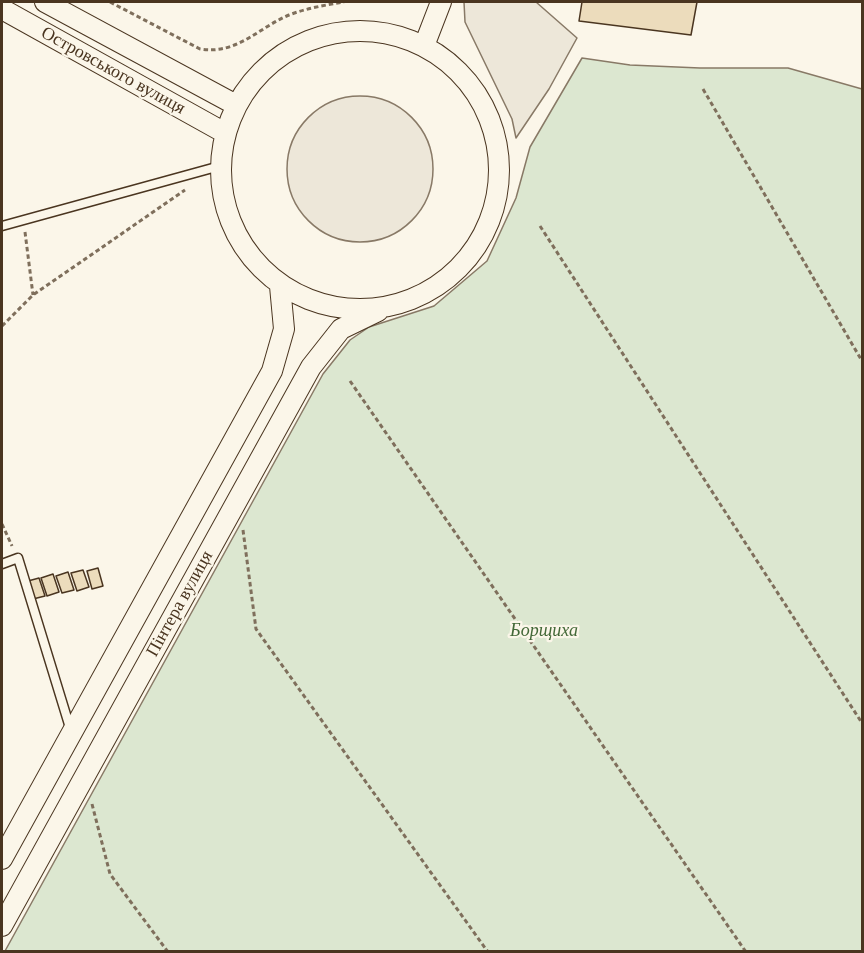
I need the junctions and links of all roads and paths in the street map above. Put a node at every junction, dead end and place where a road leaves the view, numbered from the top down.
1 (45, 2) edge
2 (110, 2) edge
3 (344, 2) edge
4 (441, 2) edge
5 (2, 9) edge
6 (424, 46) junction
7 (703, 89) dead end
8 (236, 105) junction
9 (225, 133) junction
10 (220, 166) junction
11 (190, 187) dead end
12 (23, 218) junction
13 (2, 226) edge
14 (540, 226) dead end
15 (280, 286) junction
16 (33, 296) junction
17 (385, 307) junction
18 (2, 326) edge
19 (862, 361) edge
20 (350, 381) dead end
21 (238, 498) junction
22 (2, 524) edge
23 (18, 558) junction
24 (2, 564) edge
25 (862, 723) edge
26 (71, 733) junction
27 (85, 776) junction
28 (2, 859) edge
29 (2, 926) edge
30 (168, 951) edge
31 (488, 951) edge
32 (746, 951) edge

1 - 8 street, Островського вулиця
2 - 3 path
4 - 6 street
5 - 9 street, Островського вулиця
6 - 8 street
6 - 17 street
7 - 19 path
8 - 9 street
9 - 10 street
10 - 12 lane
10 - 15 street
11 - 16 path
12 - 13 lane
12 - 16 path
14 - 25 path
15 - 17 street
15 - 26 street, Пінтера вулиця
16 - 18 path
17 - 21 street, Пінтера вулиця
20 - 32 path
21 - 27 street, Пінтера вулиця
21 - 31 path
22 - 23 path
23 - 24 lane
23 - 26 lane
26 - 28 street, Пінтера вулиця
27 - 29 street, Пінтера вулиця
27 - 30 path

